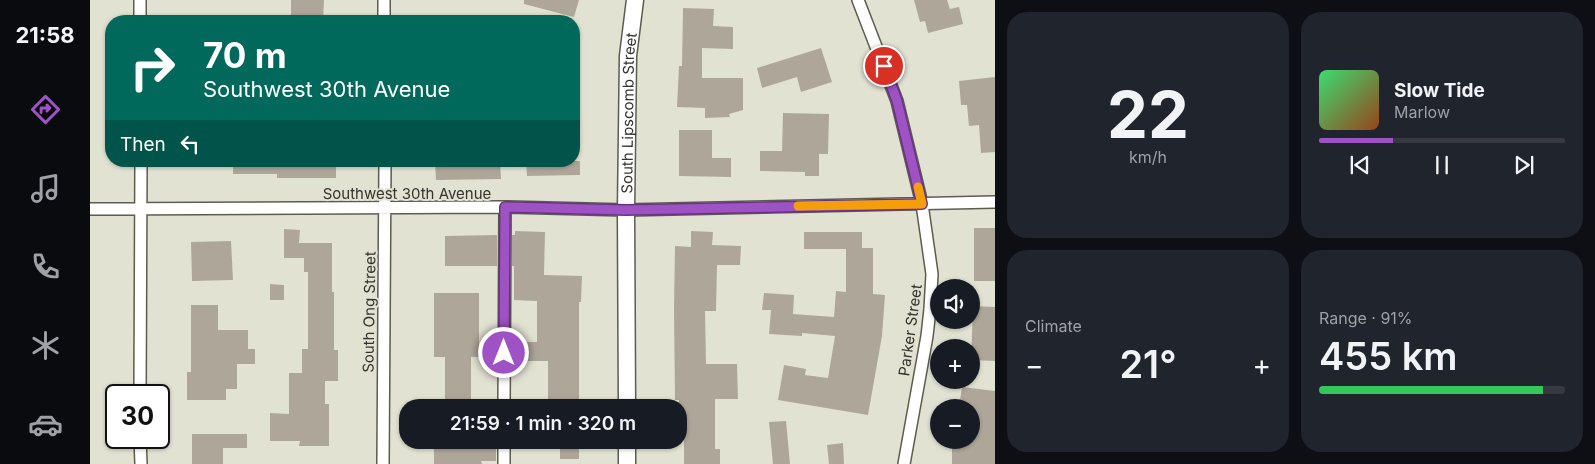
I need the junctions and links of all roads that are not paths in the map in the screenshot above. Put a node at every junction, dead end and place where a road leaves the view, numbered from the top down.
1 (140, 0) edge
2 (384, 0) edge
3 (635, 0) edge
4 (858, 0) edge
5 (140, 15) edge
6 (384, 15) edge
7 (141, 167) edge
8 (385, 167) edge
9 (995, 202) edge
10 (922, 204) junction
11 (505, 207) junction
12 (141, 208) junction
13 (90, 209) edge
14 (385, 209) junction
15 (626, 210) junction
16 (140, 384) edge
17 (504, 399) edge
18 (627, 399) edge
19 (140, 449) edge
20 (504, 449) edge
21 (627, 449) edge
22 (140, 464) edge
23 (383, 464) edge
24 (504, 464) edge
25 (627, 464) edge
26 (904, 464) edge

1 - 5 street
2 - 6 street
3 - 15 street, South Lipscomb Street
4 - 10 street, Parker Street
7 - 12 street
8 - 14 street, South Ong Street
9 - 10 street, Southwest 30th Avenue
10 - 15 street, Southwest 30th Avenue
10 - 26 street, Parker Street
11 - 14 street, Southwest 30th Avenue
11 - 15 street, Southwest 30th Avenue
11 - 17 street
12 - 13 street, Southwest 30th Avenue
12 - 14 street, Southwest 30th Avenue
12 - 16 street
14 - 23 street, South Ong Street
15 - 18 street, South Lipscomb Street
19 - 22 street
20 - 24 street
21 - 25 street

